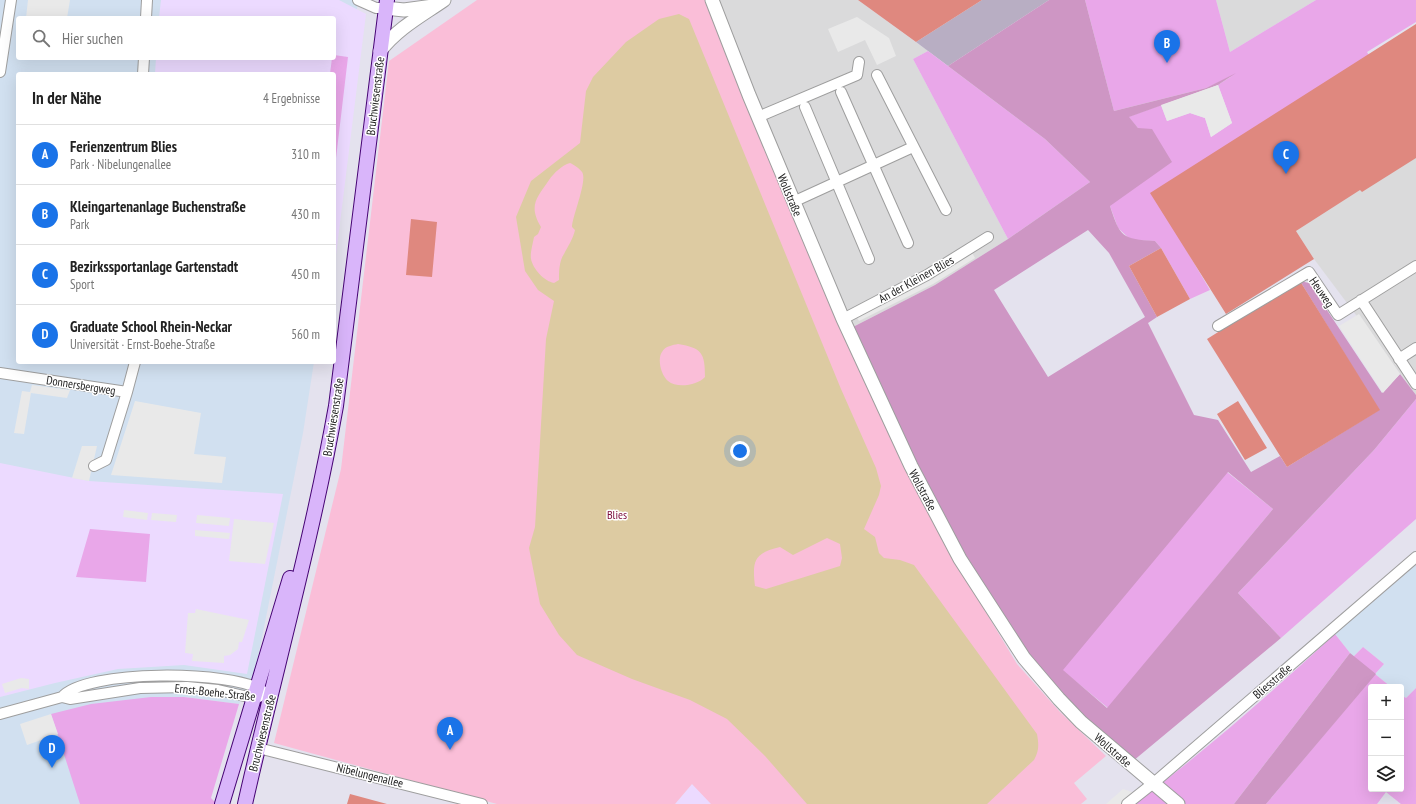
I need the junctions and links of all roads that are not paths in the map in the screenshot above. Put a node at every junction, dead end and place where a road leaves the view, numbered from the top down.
1 (11, 0) edge
2 (147, 0) edge
3 (358, 0) edge
4 (712, 0) edge
5 (440, 3) edge
6 (381, 4) edge
7 (146, 16) edge
8 (380, 51) junction
9 (144, 60) edge
10 (859, 62) dead end
11 (0, 72) edge
12 (143, 72) edge
13 (877, 75) dead end
14 (842, 92) dead end
15 (805, 107) dead end
16 (758, 117) junction
17 (914, 147) junction
18 (874, 165) junction
19 (836, 182) junction
20 (793, 202) junction
21 (946, 210) dead end
22 (988, 237) dead end
23 (908, 243) dead end
24 (869, 259) dead end
25 (1416, 266) edge
26 (1361, 300) junction
27 (843, 319) junction
28 (1218, 326) dead end
29 (336, 340) edge
30 (1416, 348) edge
31 (1398, 359) junction
32 (134, 364) edge
33 (333, 364) edge
34 (0, 373) edge
35 (1416, 384) edge
36 (127, 392) junction
37 (94, 466) dead end
38 (1416, 557) edge
39 (255, 692) junction
40 (271, 696) junction
41 (0, 714) edge
42 (258, 748) junction
43 (1153, 784) junction
44 (222, 804) edge
45 (245, 804) edge
46 (482, 804) edge
47 (1126, 804) edge
48 (1178, 804) edge

1 - 11 street
2 - 7 street
3 - 6 street
4 - 16 street, Wollstraße
5 - 6 street
5 - 8 street
6 - 8 main road, Bruchwiesenstraße
6 - 29 main road, Bruchwiesenstraße
8 - 40 main road, Bruchwiesenstraße
9 - 12 street
10 - 16 street
13 - 17 street
14 - 18 street
15 - 19 street
16 - 20 street, Wollstraße
17 - 18 street
17 - 21 street
18 - 19 street
18 - 23 street
19 - 20 street
19 - 24 street
20 - 27 street, Wollstraße
22 - 27 street, An der Kleinen Blies
25 - 26 street
26 - 28 street, Heuweg
26 - 31 street
27 - 43 street, Wollstraße
30 - 31 street
31 - 35 street
32 - 36 street
33 - 39 main road, Bruchwiesenstraße
34 - 36 street, Donnersbergweg
36 - 37 street, Donnersbergweg
38 - 43 street, Bliesstraße
39 - 40 street, Ernst-Boehe-Straße
39 - 41 street, Ernst-Boehe-Straße
39 - 44 main road, Bruchwiesenstraße
40 - 42 main road, Bruchwiesenstraße
42 - 45 main road, Bruchwiesenstraße
42 - 46 street, Nibelungenallee
43 - 47 street, Bliesstraße
43 - 48 street, Wollstraße

